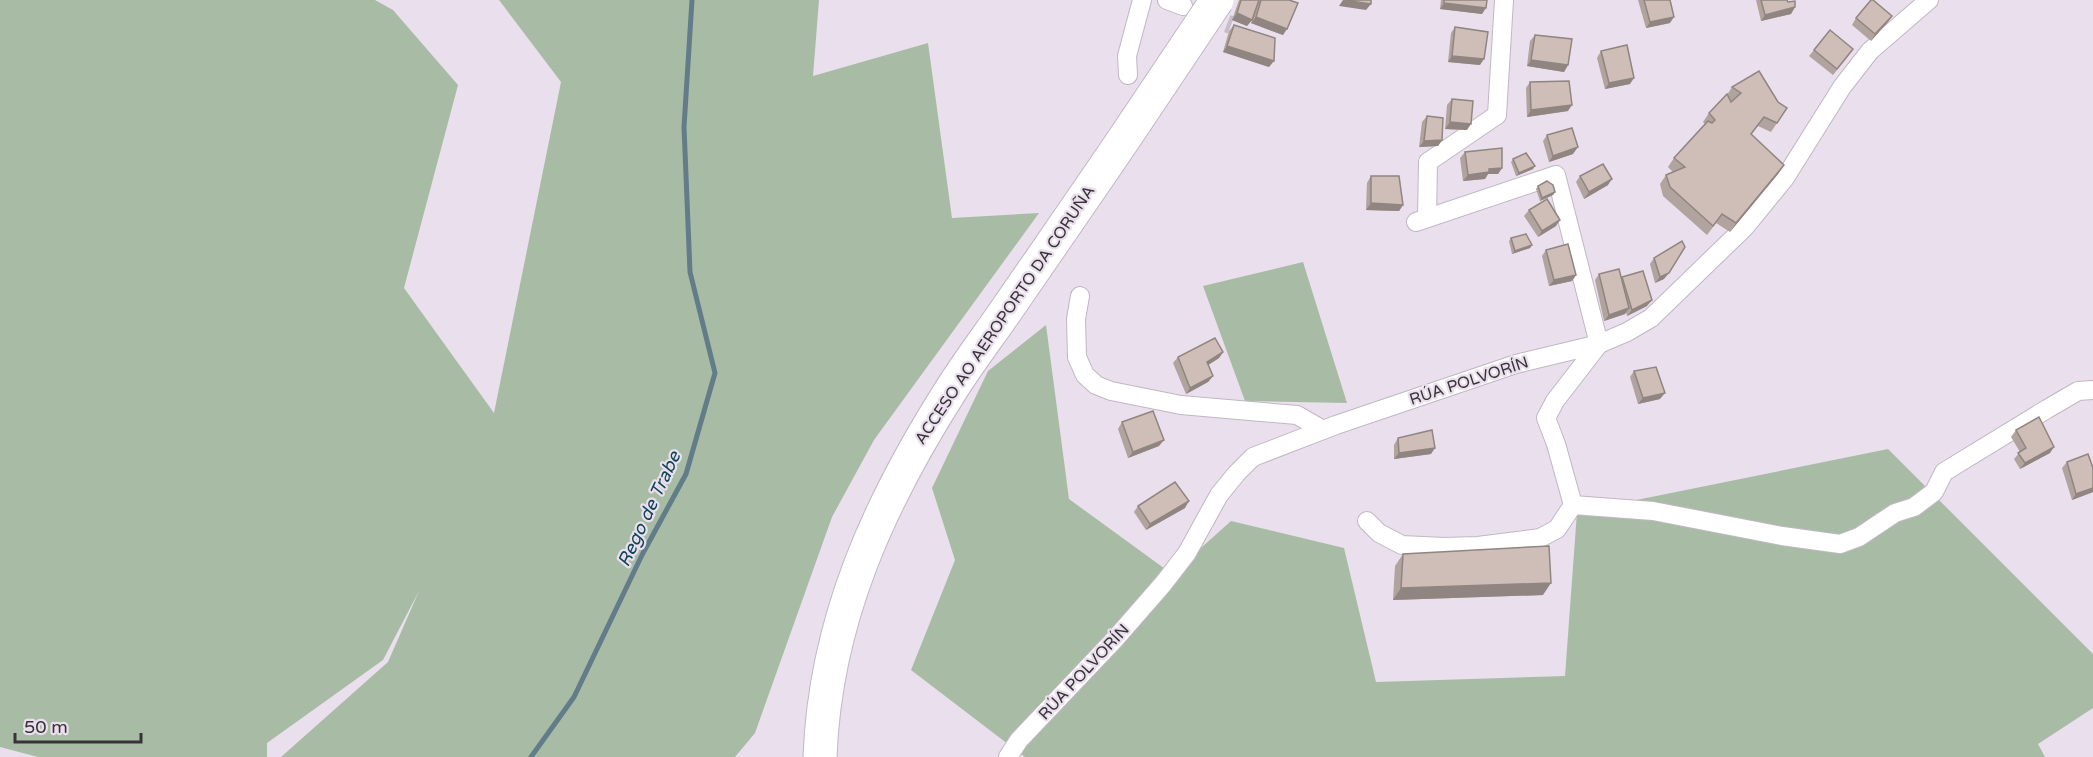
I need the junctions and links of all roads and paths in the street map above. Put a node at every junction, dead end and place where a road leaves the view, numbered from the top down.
1 (1142, 0) edge
2 (1217, 0) edge
3 (1504, 0) edge
4 (1929, 0) edge
5 (1128, 75) dead end
6 (1080, 296) dead end
7 (1599, 344) junction
8 (2093, 390) edge
9 (1323, 430) junction
10 (1573, 505) junction
11 (1367, 521) dead end
12 (820, 757) edge
13 (1008, 757) edge

1 - 5 street
2 - 12 highway, ACCESO AO AEROPORTO DA CORUÑA, bridge
3 - 7 street
4 - 7 street, RÚA POLVORÍN
6 - 9 street
7 - 9 street, RÚA POLVORÍN
7 - 10 street
8 - 10 street
9 - 13 street, RÚA POLVORÍN
10 - 11 street

